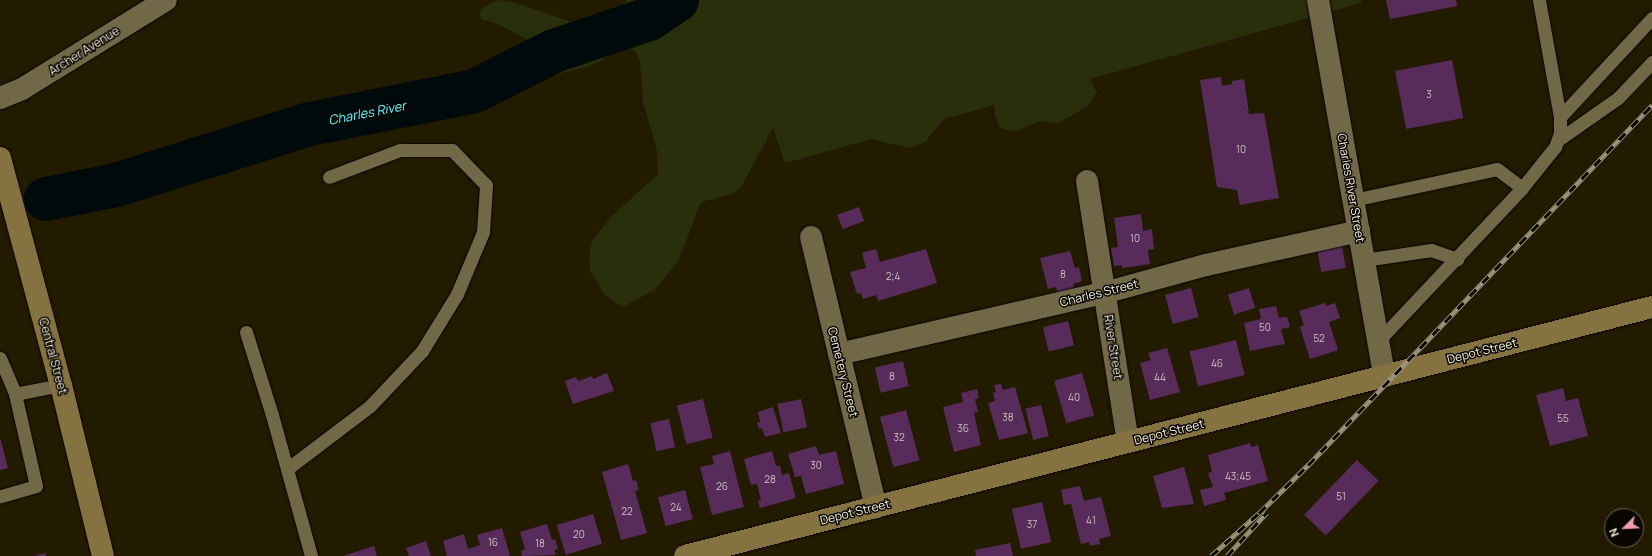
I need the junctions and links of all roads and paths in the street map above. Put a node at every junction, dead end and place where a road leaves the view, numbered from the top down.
1 (166, 0) edge
2 (1318, 0) edge
3 (1539, 0) edge
4 (1652, 18) edge
5 (1652, 62) edge
6 (0, 98) edge
7 (1560, 117) junction
8 (1558, 140) junction
9 (0, 158) edge
10 (329, 177) dead end
11 (1087, 181) dead end
12 (1522, 188) junction
13 (1354, 200) junction
14 (1359, 231) junction
15 (811, 238) dead end
16 (1457, 259) junction
17 (1364, 260) junction
18 (1104, 293) junction
19 (1652, 308) edge
20 (246, 332) dead end
21 (1378, 341) junction
22 (839, 354) junction
23 (0, 358) edge
24 (1384, 376) junction
25 (61, 385) junction
26 (15, 394) junction
27 (1128, 442) junction
28 (287, 469) junction
29 (0, 496) edge
30 (876, 507) junction
31 (103, 556) edge
32 (311, 556) edge
33 (685, 556) edge

1 - 6 street, Archer Avenue
2 - 13 street, Charles River Street
3 - 7 lane
4 - 7 lane
5 - 8 lane
7 - 8 lane
8 - 12 lane
9 - 25 main road, Central Street
10 - 28 lane
11 - 18 street, River Street
12 - 13 lane
12 - 16 lane
13 - 14 street, Charles River Street
14 - 17 street, Charles River Street
14 - 18 street, Charles Street
15 - 22 street, Cemetery Street
16 - 17 lane
16 - 21 lane
17 - 21 street, Charles River Street
18 - 22 street, Charles Street
18 - 27 street, River Street
19 - 24 main road, Depot Street
20 - 28 lane
21 - 24 street, Charles River Street
22 - 30 street, Cemetery Street
23 - 26 lane
24 - 27 main road, Depot Street
25 - 26 lane
25 - 31 main road, Central Street
26 - 29 lane
27 - 30 main road, Depot Street
28 - 32 lane
30 - 33 main road, Depot Street

